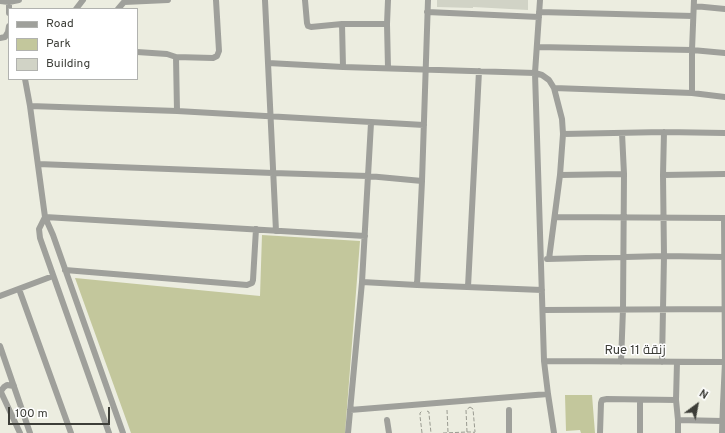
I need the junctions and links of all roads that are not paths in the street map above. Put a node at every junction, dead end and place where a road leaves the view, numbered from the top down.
1 (83, 0) edge
2 (168, 0) edge
3 (216, 0) edge
4 (266, 0) edge
5 (306, 0) edge
6 (388, 0) edge
7 (428, 0) edge
8 (540, 0) edge
9 (0, 1) edge
10 (14, 1) edge
11 (694, 3) edge
12 (77, 8) edge
13 (119, 8) edge
14 (725, 9) edge
15 (427, 12) junction
16 (539, 14) junction
17 (693, 16) junction
18 (342, 24) junction
19 (387, 24) junction
20 (8, 32) edge
21 (0, 38) edge
22 (537, 48) junction
23 (692, 50) junction
24 (138, 52) edge
25 (725, 53) edge
26 (176, 57) junction
27 (268, 63) junction
28 (343, 67) junction
29 (388, 68) junction
30 (425, 70) junction
31 (479, 71) junction
32 (535, 73) junction
33 (25, 80) edge
34 (554, 88) junction
35 (692, 93) junction
36 (725, 97) edge
37 (30, 106) junction
38 (177, 111) junction
39 (271, 116) junction
40 (370, 123) junction
41 (424, 125) junction
42 (664, 132) junction
43 (622, 133) junction
44 (725, 133) edge
45 (563, 134) junction
46 (38, 164) junction
47 (273, 173) junction
48 (624, 174) junction
49 (725, 174) edge
50 (560, 175) junction
51 (663, 175) junction
52 (368, 176) junction
53 (422, 181) junction
54 (45, 217) junction
55 (555, 217) junction
56 (624, 217) junction
57 (664, 217) junction
58 (725, 218) edge
59 (256, 230) junction
60 (276, 231) junction
61 (365, 236) junction
62 (664, 256) junction
63 (623, 257) junction
64 (725, 257) edge
65 (541, 259) junction
66 (549, 259) junction
67 (65, 270) junction
68 (53, 276) junction
69 (362, 282) junction
70 (417, 285) junction
71 (468, 287) junction
72 (18, 289) junction
73 (542, 290) junction
74 (0, 296) edge
75 (623, 309) junction
76 (663, 309) junction
77 (724, 309) edge
78 (543, 310) junction
79 (0, 346) edge
80 (544, 361) junction
81 (621, 362) junction
82 (662, 362) junction
83 (677, 362) junction
84 (725, 362) edge
85 (14, 386) junction
86 (0, 391) edge
87 (548, 394) junction
88 (18, 398) junction
89 (640, 400) junction
90 (676, 400) junction
91 (6, 402) junction
92 (724, 404) edge
93 (350, 410) junction
94 (509, 410) dead end
95 (387, 420) dead end
96 (678, 420) junction
97 (722, 421) junction
98 (20, 433) edge
99 (30, 433) edge
100 (71, 433) edge
101 (109, 433) edge
102 (123, 433) edge
103 (348, 433) edge
104 (389, 433) edge
105 (509, 433) edge
106 (554, 433) edge
107 (600, 433) edge
108 (640, 433) edge
109 (678, 433) edge
110 (722, 433) edge

1 - 12 street
2 - 13 street
3 - 26 street
4 - 27 street
5 - 18 street
6 - 19 street
7 - 15 street
8 - 16 street
9 - 10 street
11 - 14 street
11 - 17 street
15 - 16 street
15 - 30 street
16 - 17 street
16 - 22 street
17 - 23 street
18 - 19 street
18 - 28 street
19 - 29 street
20 - 21 street
22 - 23 street
22 - 32 street
23 - 25 street
23 - 35 street
24 - 26 street
26 - 38 street
27 - 28 street
27 - 39 street
28 - 29 street
29 - 30 street
30 - 31 street
30 - 41 street
31 - 32 street
31 - 71 street
32 - 34 street
32 - 65 street
33 - 37 street
34 - 35 street
34 - 45 street
35 - 36 street
37 - 38 street
37 - 46 street
38 - 39 street
39 - 40 street
39 - 47 street
40 - 41 street
40 - 52 street
41 - 53 street
42 - 43 street
42 - 44 street
42 - 51 street
43 - 45 street
43 - 48 street
45 - 50 street
46 - 47 street
46 - 54 street
47 - 52 street
47 - 60 street
48 - 50 street
48 - 56 street
49 - 51 street
50 - 55 street
51 - 57 street
52 - 53 street
52 - 61 street
53 - 70 street
54 - 59 street
54 - 67 street
54 - 68 street
55 - 56 street
55 - 66 street
56 - 57 street
56 - 63 street
57 - 58 street
57 - 62 street
58 - 64 street
59 - 60 street
59 - 67 street
60 - 61 street
61 - 69 street
62 - 63 street
62 - 64 street
62 - 76 street
63 - 66 street
63 - 75 street
64 - 77 street
65 - 66 street
65 - 73 street
67 - 102 street
68 - 72 street
68 - 101 street
69 - 70 street
69 - 93 street
70 - 71 street
71 - 73 street
72 - 74 street
72 - 100 street
73 - 78 street
75 - 76 street
75 - 78 street
75 - 81 street
76 - 77 street
76 - 82 street
77 - 84 street
78 - 80 street
79 - 85 street
80 - 81 street, Rue 11 زنقة
80 - 87 street
81 - 82 street, Rue 11 زنقة
82 - 83 street, Rue 11 زنقة
83 - 84 street, Rue 11 زنقة
83 - 90 street
84 - 92 street
85 - 86 street
85 - 88 street
86 - 91 street
87 - 93 street
87 - 106 street
88 - 91 street
88 - 99 street
89 - 90 street
89 - 107 street
89 - 108 street
90 - 96 street
91 - 98 street
92 - 97 street
93 - 103 street
94 - 105 street
95 - 104 street
96 - 97 street
96 - 109 street
97 - 110 street

